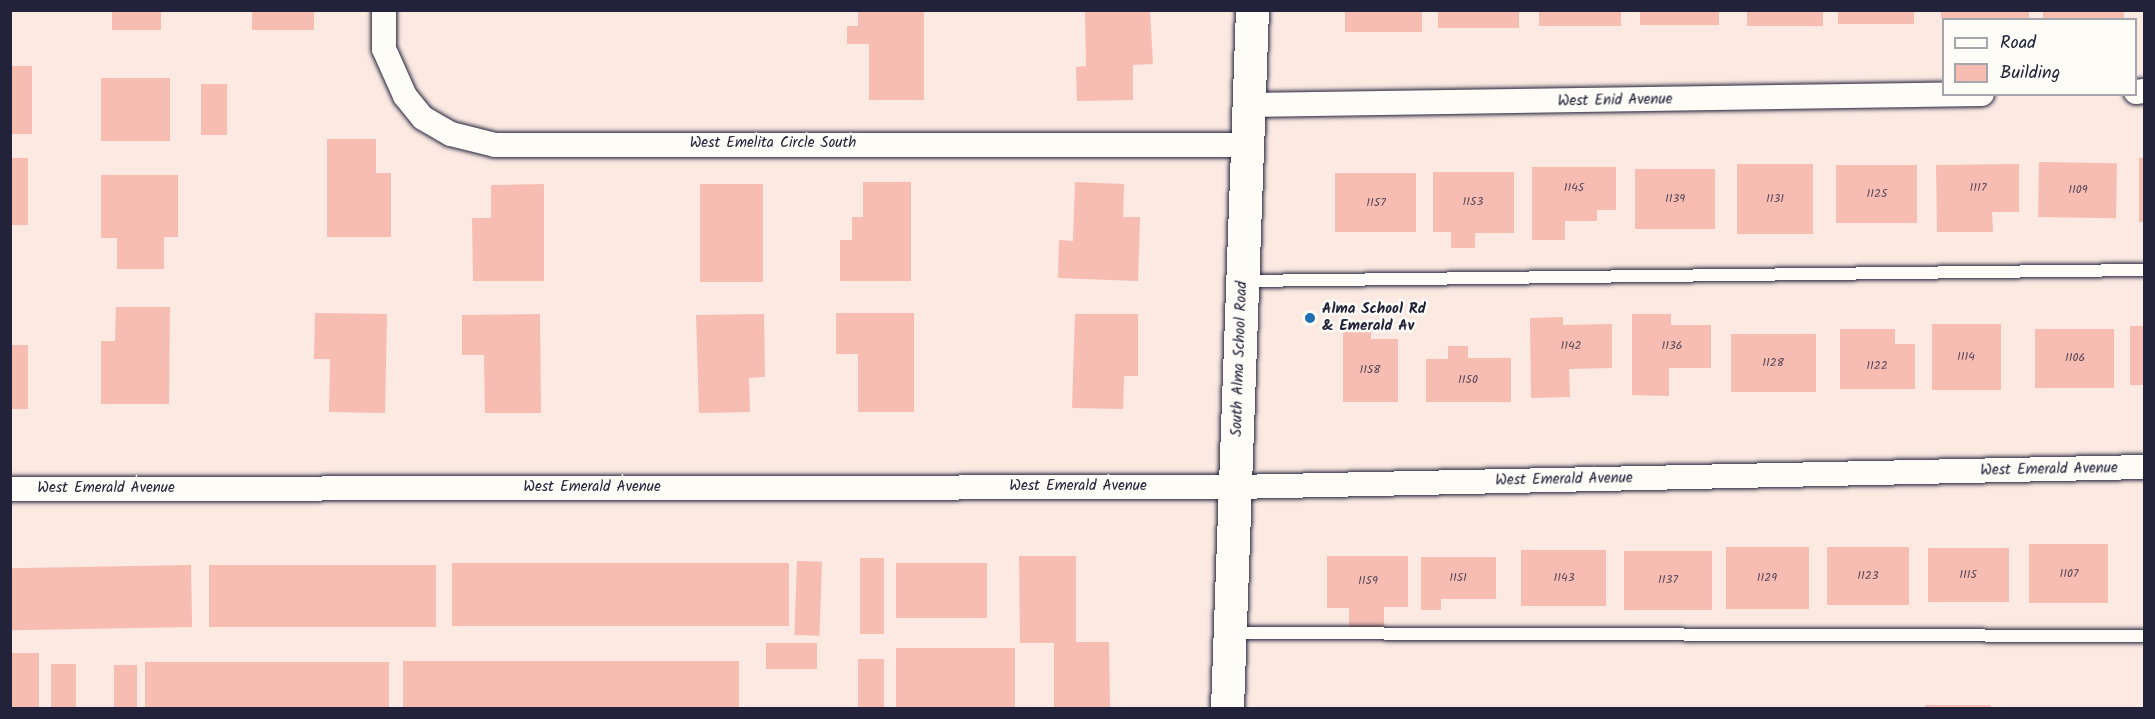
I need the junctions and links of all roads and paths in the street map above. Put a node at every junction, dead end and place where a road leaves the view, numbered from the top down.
1 (384, 10) edge
2 (1252, 10) edge
3 (1942, 95) edge
4 (1248, 105) junction
5 (1247, 145) junction
6 (2145, 270) edge
7 (1242, 281) junction
8 (2145, 467) edge
9 (1235, 487) junction
10 (10, 489) edge
11 (1230, 633) junction
12 (2145, 636) edge
13 (1227, 708) edge

1 - 5 street, West Emelita Circle South
2 - 4 main road, South Alma School Road
3 - 4 street, West Enid Avenue
4 - 5 main road, South Alma School Road
5 - 7 main road, South Alma School Road
6 - 7 lane
7 - 9 main road, South Alma School Road
8 - 9 street, West Emerald Avenue
9 - 10 street, West Emerald Avenue
9 - 11 main road, South Alma School Road
11 - 12 lane
11 - 13 main road, South Alma School Road

